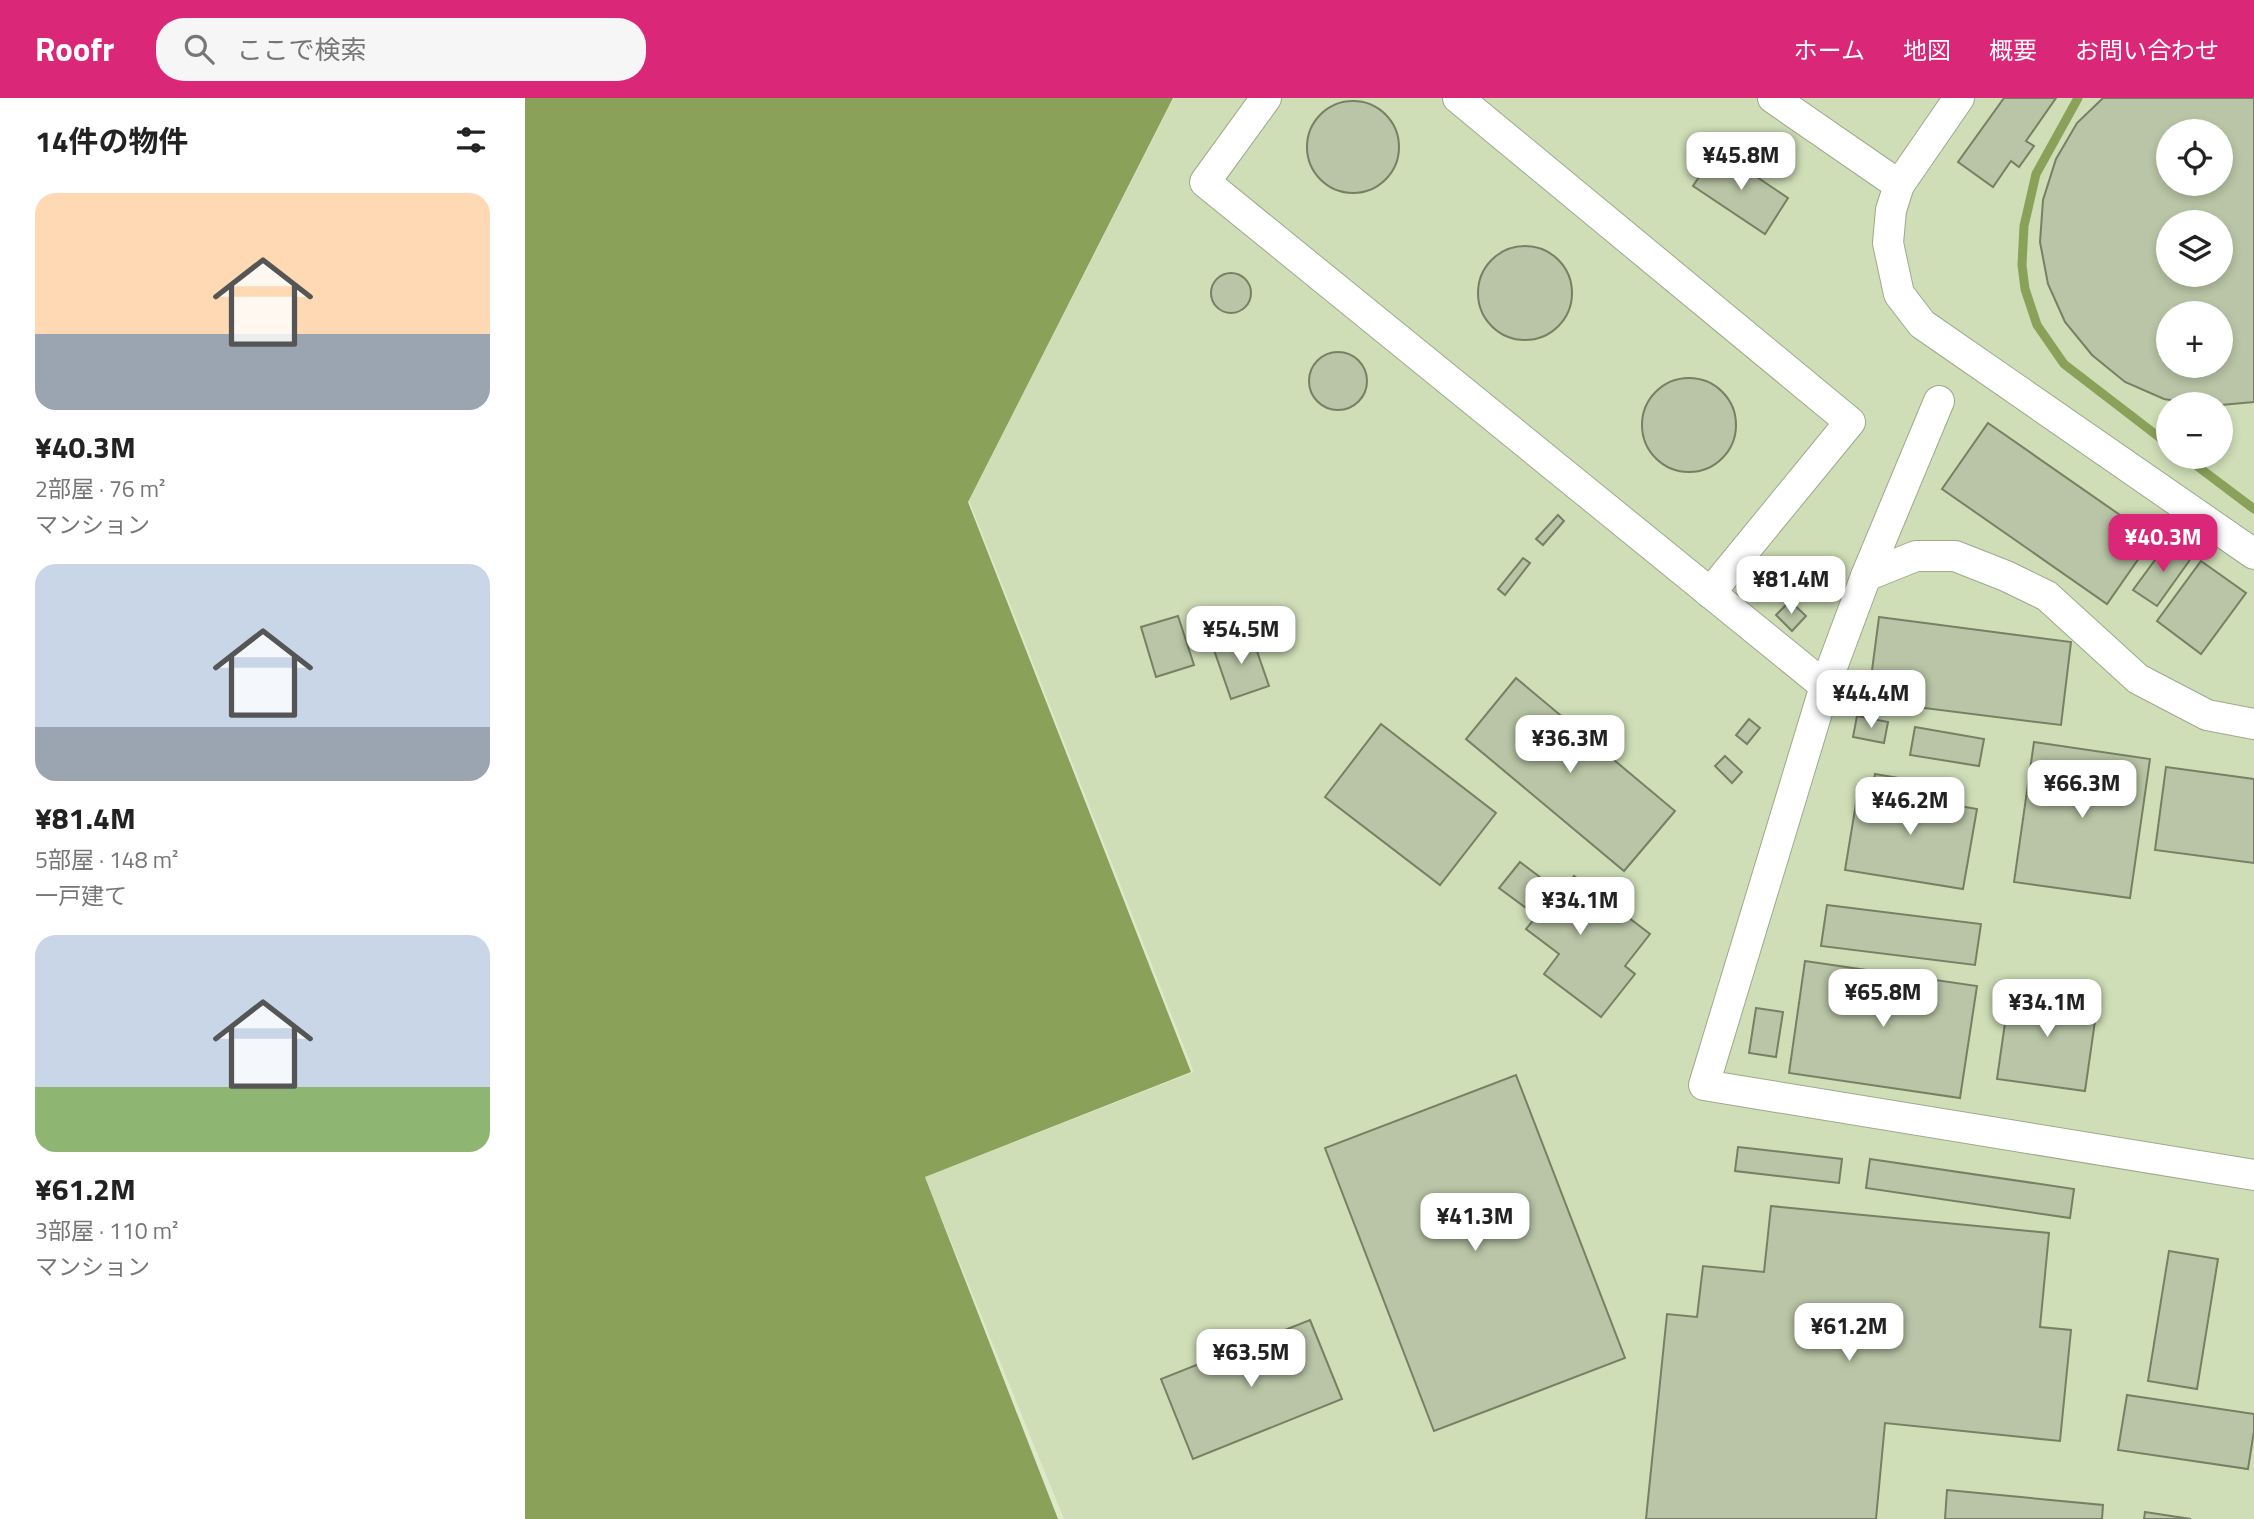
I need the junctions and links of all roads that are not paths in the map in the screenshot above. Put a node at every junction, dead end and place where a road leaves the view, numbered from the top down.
1 (1266, 98) edge
2 (1458, 98) edge
3 (1773, 98) edge
4 (1959, 98) edge
5 (1899, 185) junction
6 (1939, 401) dead end
7 (2254, 554) edge
8 (1866, 576) junction
9 (1710, 593) junction
10 (1825, 686) junction
11 (2254, 724) edge
12 (2254, 1175) edge

1 - 9 lane
2 - 9 lane
3 - 5 lane
4 - 5 lane
5 - 7 lane
6 - 8 lane
8 - 10 lane
8 - 11 lane
9 - 10 lane
10 - 12 lane

